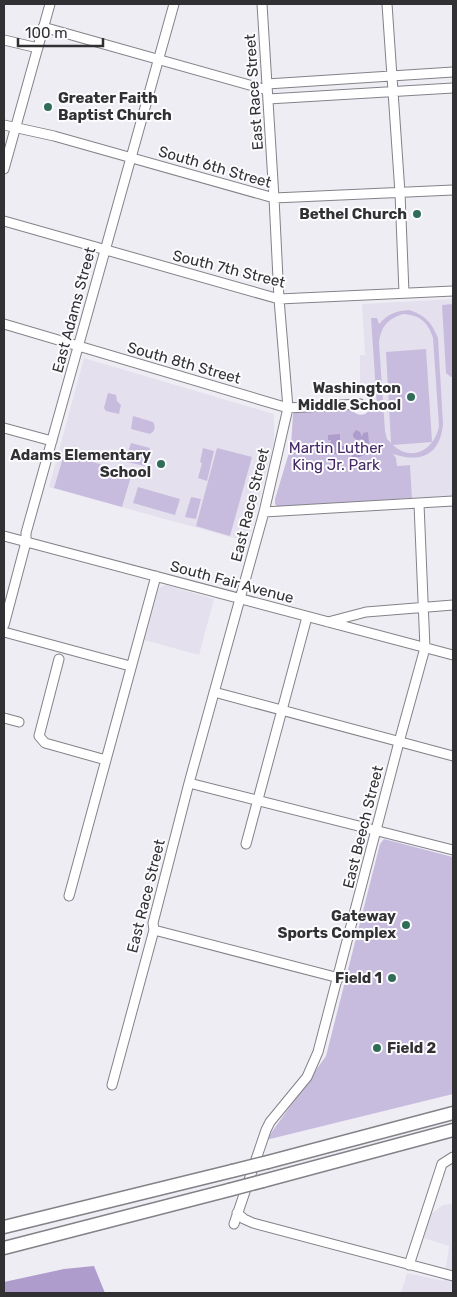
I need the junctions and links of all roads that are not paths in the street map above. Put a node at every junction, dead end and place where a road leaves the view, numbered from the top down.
1 (50, 4) edge
2 (174, 4) edge
3 (262, 4) edge
4 (387, 4) edge
5 (43, 27) junction
6 (4, 40) edge
7 (38, 48) junction
8 (158, 59) junction
9 (453, 72) edge
10 (392, 76) junction
11 (453, 88) edge
12 (393, 90) junction
13 (267, 91) junction
14 (4, 125) edge
15 (15, 128) junction
16 (131, 158) junction
17 (4, 169) edge
18 (453, 190) edge
19 (400, 193) junction
20 (274, 198) junction
21 (4, 221) edge
22 (105, 251) junction
23 (453, 291) edge
24 (404, 293) junction
25 (279, 299) junction
26 (4, 324) edge
27 (79, 346) junction
28 (360, 404) dead end
29 (288, 408) junction
30 (4, 428) edge
31 (52, 441) junction
32 (453, 501) edge
33 (419, 504) junction
34 (264, 512) junction
35 (4, 536) edge
36 (26, 542) junction
37 (156, 576) junction
38 (240, 598) junction
39 (453, 605) edge
40 (424, 607) junction
41 (307, 617) junction
42 (328, 622) junction
43 (4, 625) edge
44 (4, 632) edge
45 (425, 648) junction
46 (453, 655) edge
47 (59, 659) dead end
48 (130, 666) junction
49 (214, 692) junction
50 (282, 710) junction
51 (4, 718) edge
52 (20, 722) dead end
53 (399, 742) junction
54 (453, 756) edge
55 (106, 760) junction
56 (189, 783) junction
57 (257, 800) junction
58 (376, 831) junction
59 (246, 844) dead end
60 (453, 850) edge
61 (69, 896) dead end
62 (154, 930) junction
63 (339, 978) junction
64 (112, 1086) dead end
65 (453, 1113) edge
66 (453, 1130) edge
67 (453, 1157) edge
68 (238, 1213) junction
69 (234, 1224) dead end
70 (4, 1227) edge
71 (4, 1248) edge
72 (409, 1265) junction
73 (453, 1276) edge

1 - 5 street
2 - 8 street, East Adams Street
3 - 13 street, East Race Street
4 - 10 street
5 - 7 street
5 - 8 street
6 - 7 street
7 - 15 street
8 - 13 street
8 - 16 street, East Adams Street
9 - 10 street
10 - 12 street
10 - 13 street
11 - 12 street
12 - 13 street
12 - 19 street
13 - 20 street, East Race Street
14 - 15 street, South 6th Street
15 - 16 street, South 6th Street
15 - 17 street
16 - 20 street, South 6th Street
16 - 22 street, East Adams Street
18 - 19 street, South 6th Street
19 - 20 street, South 6th Street
19 - 24 street
20 - 25 street, East Race Street
21 - 22 street, South 7th Street
22 - 25 street, South 7th Street
22 - 27 street, East Adams Street
23 - 24 street, South 7th Street
24 - 25 street, South 7th Street
25 - 29 street, East Race Street
26 - 27 street, South 8th Street
27 - 29 street, South 8th Street
27 - 31 street, East Adams Street
28 - 29 street, South 8th Street
29 - 34 street, East Race Street
30 - 31 street
31 - 36 street, East Adams Street
32 - 33 street
33 - 34 street
33 - 40 street, East Beech Street
34 - 38 street, East Race Street
35 - 36 street, South Fair Avenue
36 - 37 street, South Fair Avenue
36 - 43 street, East Adams Street
37 - 38 street, South Fair Avenue
37 - 48 street
38 - 41 street, South Fair Avenue
38 - 49 street, East Race Street
39 - 40 street
40 - 42 street
40 - 45 street, East Beech Street
41 - 42 street, South Fair Avenue
41 - 50 street
42 - 45 street, South Fair Avenue
44 - 48 street
45 - 46 street, South Fair Avenue
45 - 53 street, East Beech Street
47 - 55 street
48 - 55 street
49 - 50 street
49 - 56 street, East Race Street
50 - 53 street
50 - 57 street
51 - 52 street
53 - 54 street
53 - 58 street, East Beech Street
55 - 61 street
56 - 57 street
56 - 62 street, East Race Street
57 - 58 street
57 - 59 street
58 - 60 street
58 - 63 street, East Beech Street
62 - 63 street
62 - 64 street, East Race Street
63 - 68 street, East Beech Street
65 - 70 highway, bridge
66 - 71 highway, bridge
67 - 72 street
68 - 69 street, East Beech Street
68 - 72 street
72 - 73 street

